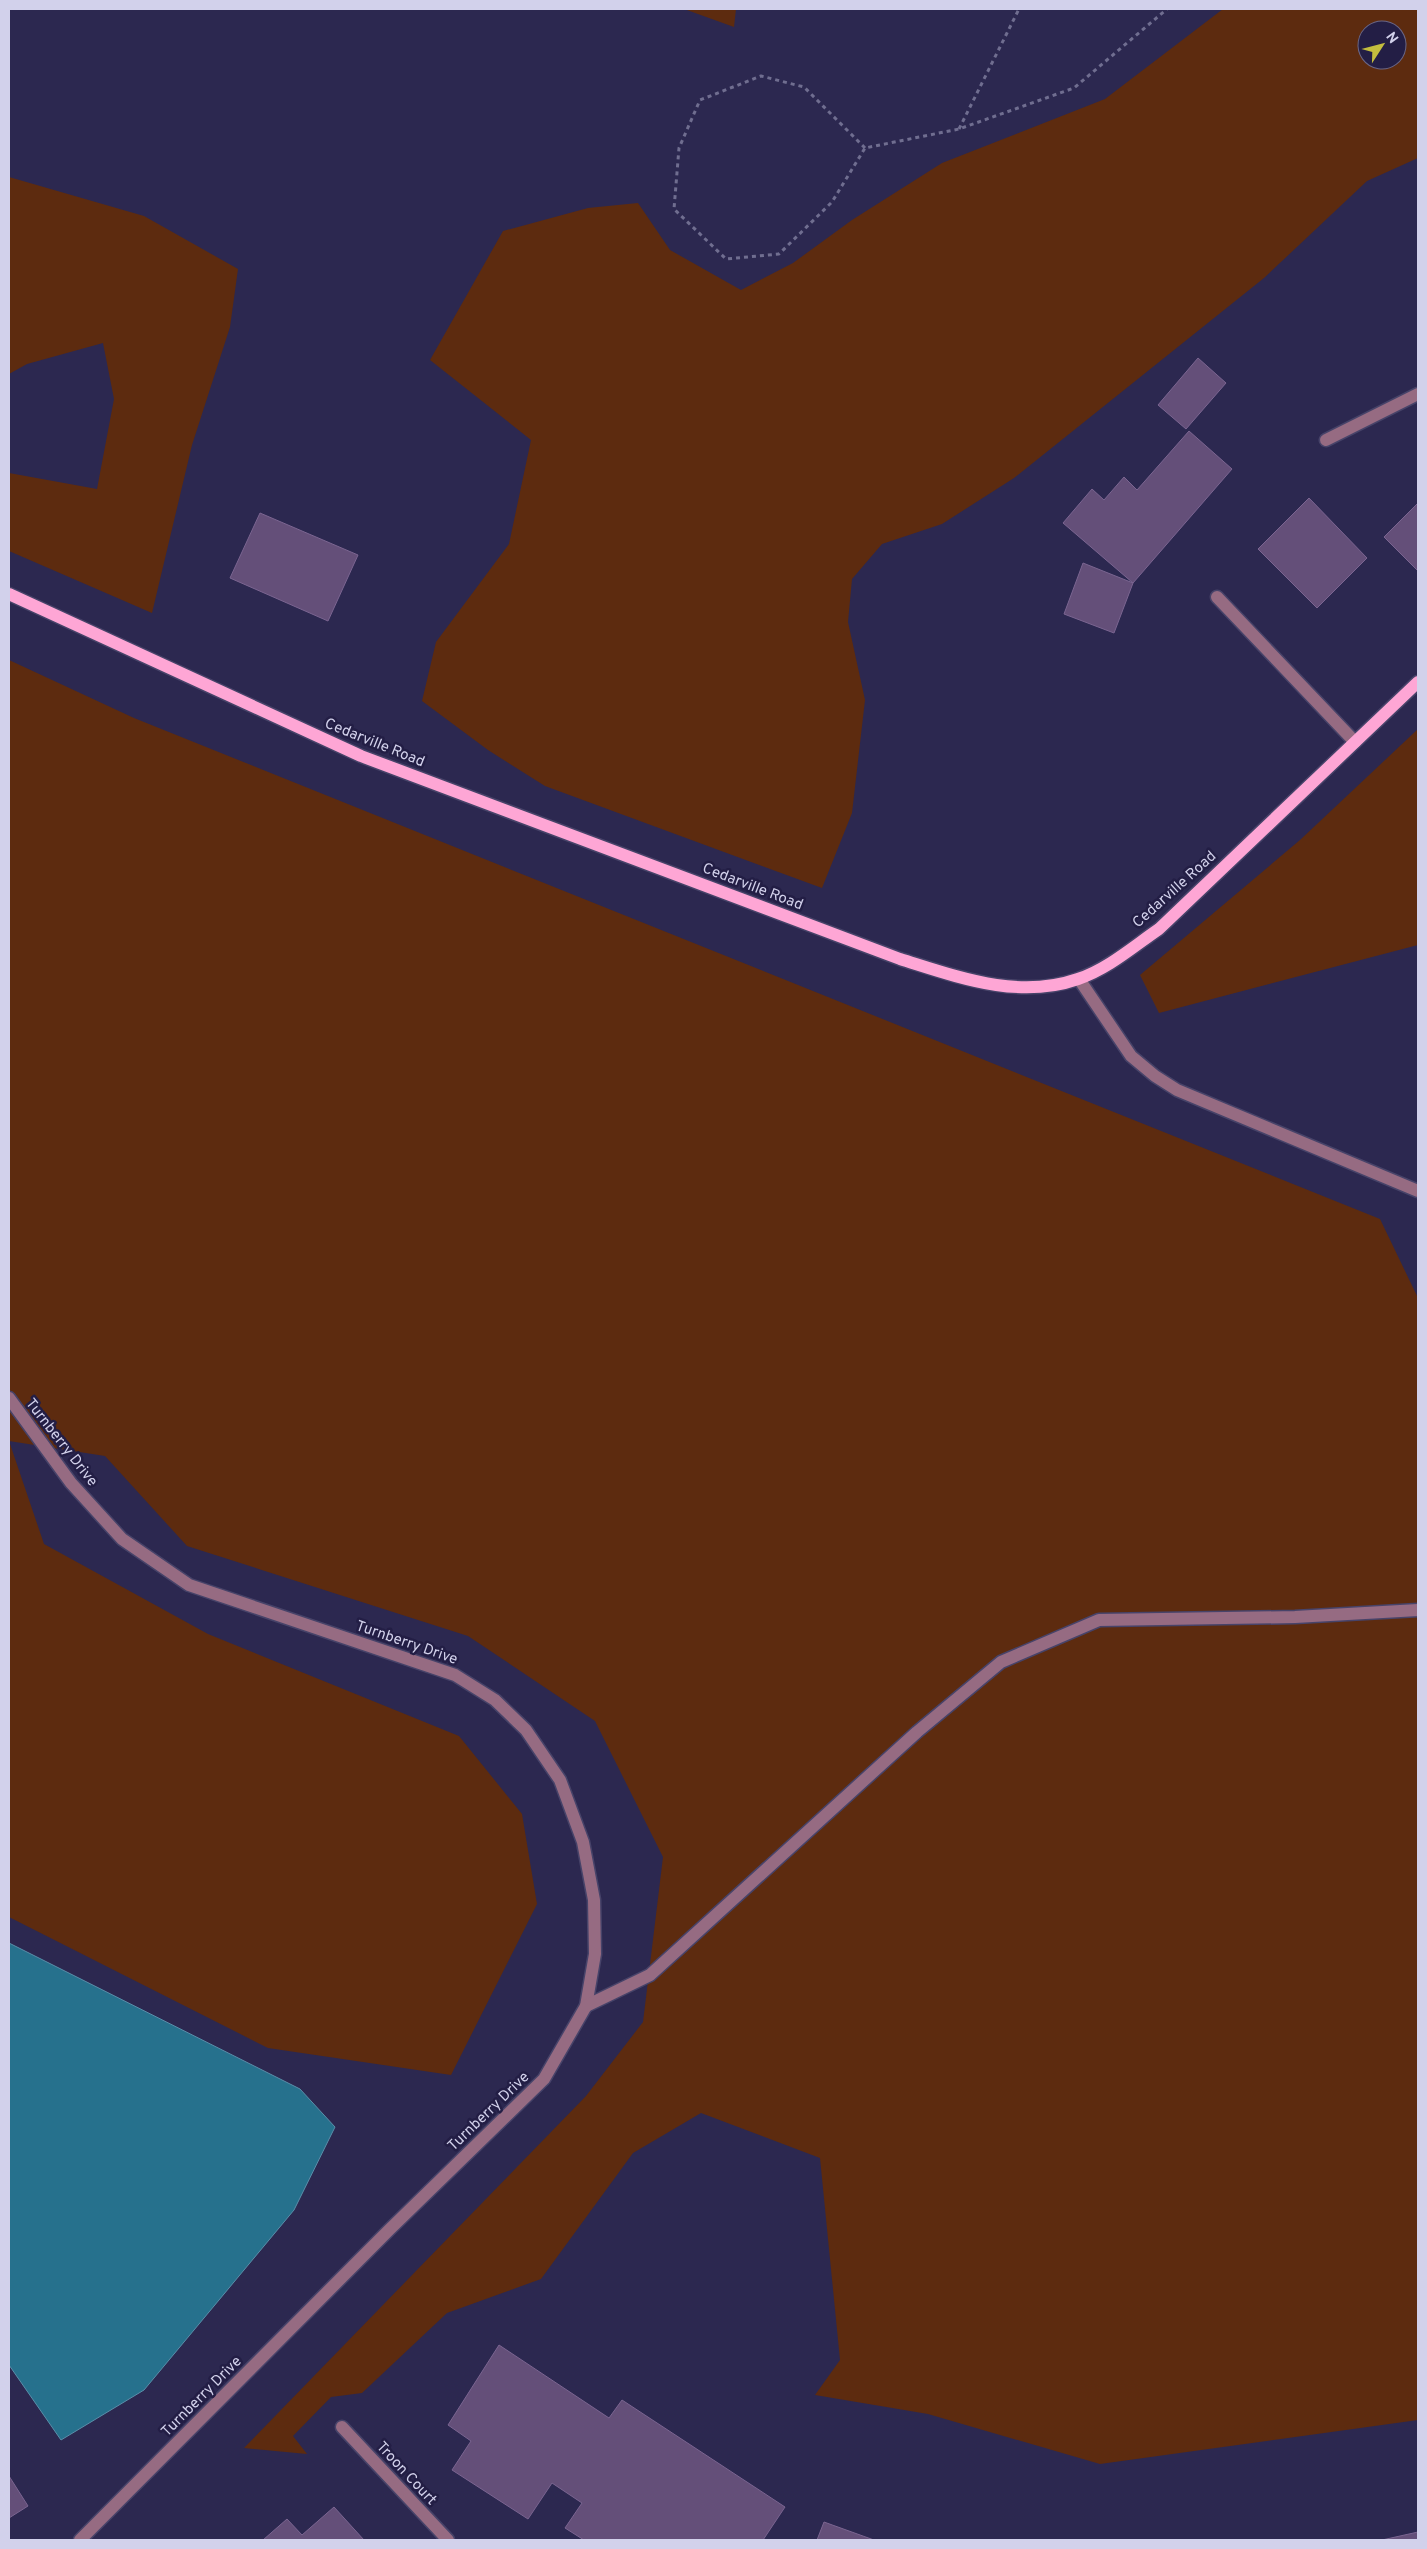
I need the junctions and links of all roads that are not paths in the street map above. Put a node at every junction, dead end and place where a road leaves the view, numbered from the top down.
1 (1418, 394) edge
2 (1326, 440) dead end
3 (9, 594) edge
4 (1217, 597) dead end
5 (1418, 682) edge
6 (1355, 742) junction
7 (1079, 979) junction
8 (1418, 1191) edge
9 (9, 1398) edge
10 (1418, 1610) edge
11 (586, 2006) junction
12 (342, 2428) dead end
13 (80, 2540) edge
14 (448, 2540) edge

1 - 2 street
3 - 7 main road, Cedarville Road
4 - 6 street
5 - 6 main road, Cedarville Road
6 - 7 main road, Cedarville Road
7 - 8 street
9 - 11 street, Turnberry Drive
10 - 11 street
11 - 13 street, Turnberry Drive
12 - 14 street, Troon Court

